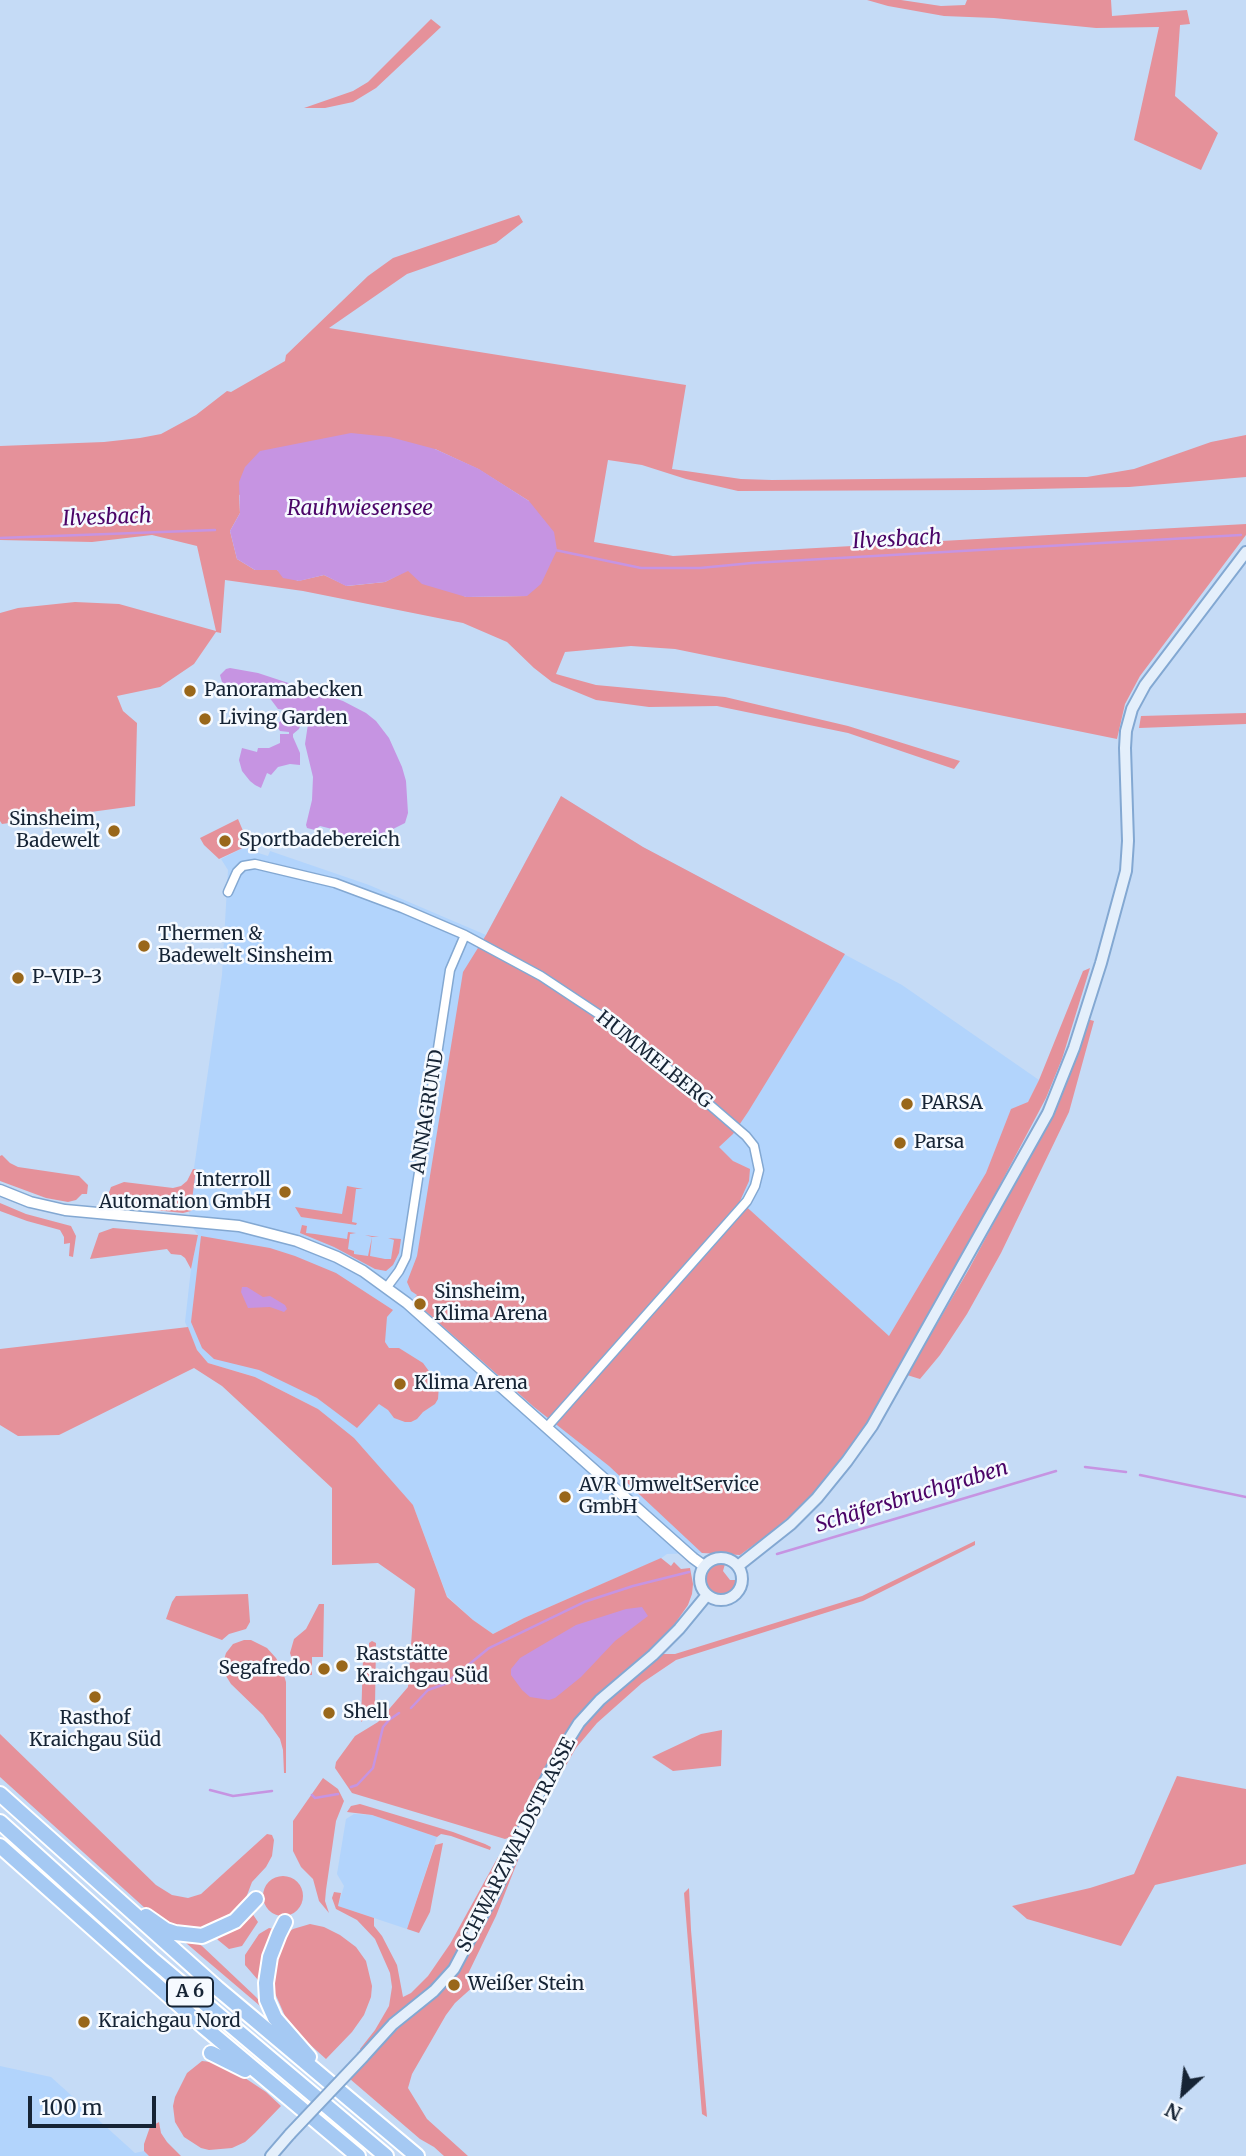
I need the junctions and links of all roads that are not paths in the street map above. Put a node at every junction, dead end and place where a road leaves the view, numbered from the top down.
1 (1246, 552) edge
2 (228, 892) dead end
3 (465, 935) junction
4 (0, 1190) edge
5 (387, 1287) junction
6 (547, 1427) junction
7 (704, 1566) junction
8 (738, 1566) junction
9 (707, 1595) junction
10 (0, 1794) edge
11 (0, 1822) edge
12 (0, 1846) edge
13 (114, 1898) junction
14 (256, 1899) dead end
15 (285, 1922) dead end
16 (211, 2053) dead end
17 (321, 2075) junction
18 (279, 2090) junction
19 (271, 2156) edge
20 (358, 2156) edge
21 (386, 2156) edge
22 (417, 2156) edge

1 - 8 main road
2 - 3 street, HUMMELBERG
3 - 5 street, ANNAGRUND
3 - 6 street, HUMMELBERG
4 - 5 street
5 - 6 street
6 - 7 street
7 - 8 main road
7 - 9 main road
8 - 9 main road
9 - 19 main road, SCHWARZWALDSTRASSE, bridge
10 - 13 highway, A 6
11 - 21 highway, A 6
12 - 18 highway
13 - 14 highway, A 6
13 - 17 highway, A 6
15 - 17 highway, A 6
16 - 18 highway
17 - 22 highway, A 6
18 - 20 highway

